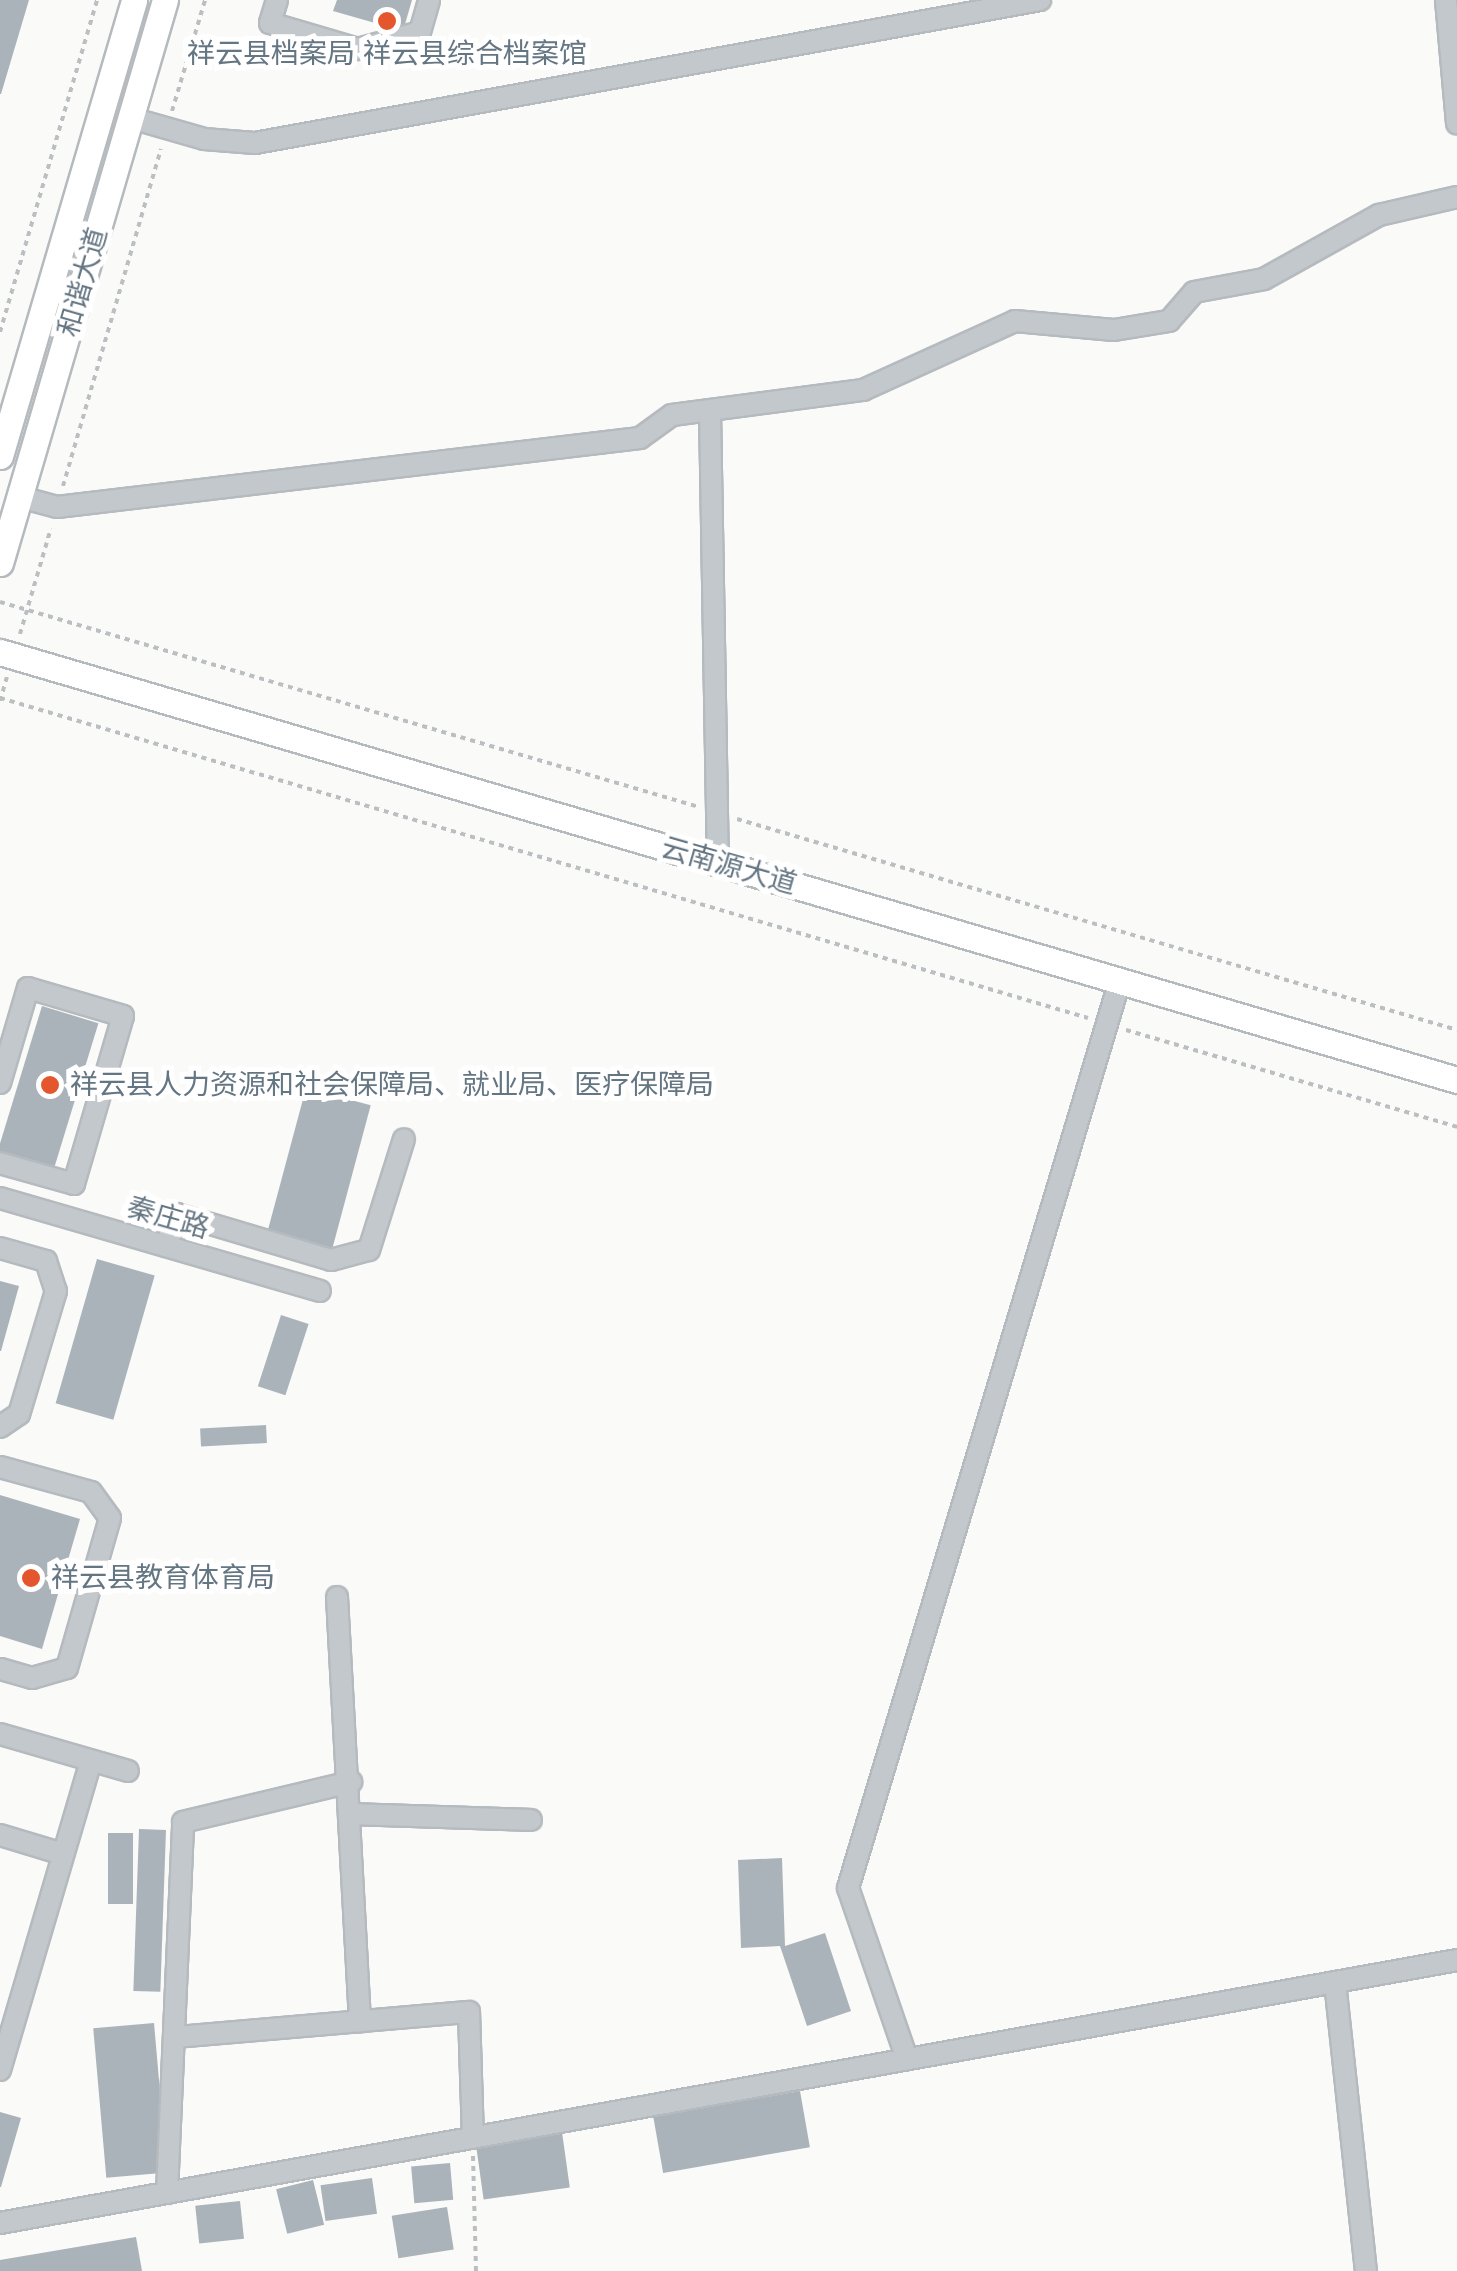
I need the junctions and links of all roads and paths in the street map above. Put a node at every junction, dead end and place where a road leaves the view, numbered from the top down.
1 (98, 0) edge
2 (134, 0) edge
3 (165, 0) edge
4 (205, 0) edge
5 (276, 0) edge
6 (429, 0) edge
7 (1040, 0) edge
8 (1446, 0) edge
9 (130, 118) junction
10 (1457, 124) edge
11 (167, 129) junction
12 (1457, 197) edge
13 (0, 332) edge
14 (710, 411) junction
15 (0, 456) edge
16 (20, 497) junction
17 (57, 507) junction
18 (0, 563) edge
19 (7, 654) edge
20 (0, 699) edge
21 (718, 862) junction
22 (1120, 980) junction
23 (1107, 1024) junction
24 (2, 1072) edge
25 (1457, 1080) edge
26 (1457, 1127) edge
27 (404, 1139) dead end
28 (0, 1163) edge
29 (0, 1198) edge
30 (166, 1246) junction
31 (0, 1248) edge
32 (320, 1292) dead end
33 (0, 1427) edge
34 (0, 1467) edge
35 (337, 1597) dead end
36 (0, 1669) edge
37 (0, 1734) edge
38 (91, 1761) junction
39 (128, 1772) dead end
40 (351, 1782) junction
41 (352, 1814) junction
42 (531, 1820) dead end
43 (0, 1835) edge
44 (64, 1854) junction
45 (1457, 1960) edge
46 (1335, 1982) junction
47 (360, 2021) junction
48 (176, 2037) junction
49 (907, 2059) junction
50 (0, 2070) edge
51 (472, 2138) junction
52 (167, 2193) junction
53 (0, 2223) edge
54 (476, 2271) edge
55 (1366, 2271) edge

1 - 13 path
2 - 15 main road, 和谐大道
3 - 9 main road, 和谐大道
4 - 11 path
5 - 6 street
7 - 11 street
8 - 10 street
9 - 11 street
9 - 16 main road, 和谐大道
11 - 17 path
12 - 14 street
14 - 17 street
14 - 21 street
16 - 17 street
16 - 18 main road, 和谐大道
17 - 19 path
19 - 20 path
19 - 21 main road, 云南源大道
20 - 23 path
21 - 22 main road, 云南源大道
22 - 23 street
22 - 25 main road, 云南源大道
23 - 26 path
23 - 49 street
24 - 28 street
27 - 30 street
29 - 30 street, 秦庄路
30 - 32 street, 秦庄路
31 - 33 street
34 - 36 street
35 - 40 street
37 - 38 street
38 - 39 street
38 - 44 street
40 - 41 street
40 - 48 street
41 - 42 street
41 - 47 street
43 - 44 street
44 - 50 street
45 - 46 street
46 - 49 street
46 - 55 street
47 - 48 street
47 - 51 street
48 - 52 street
49 - 51 street
51 - 52 street
51 - 54 path
52 - 53 street

